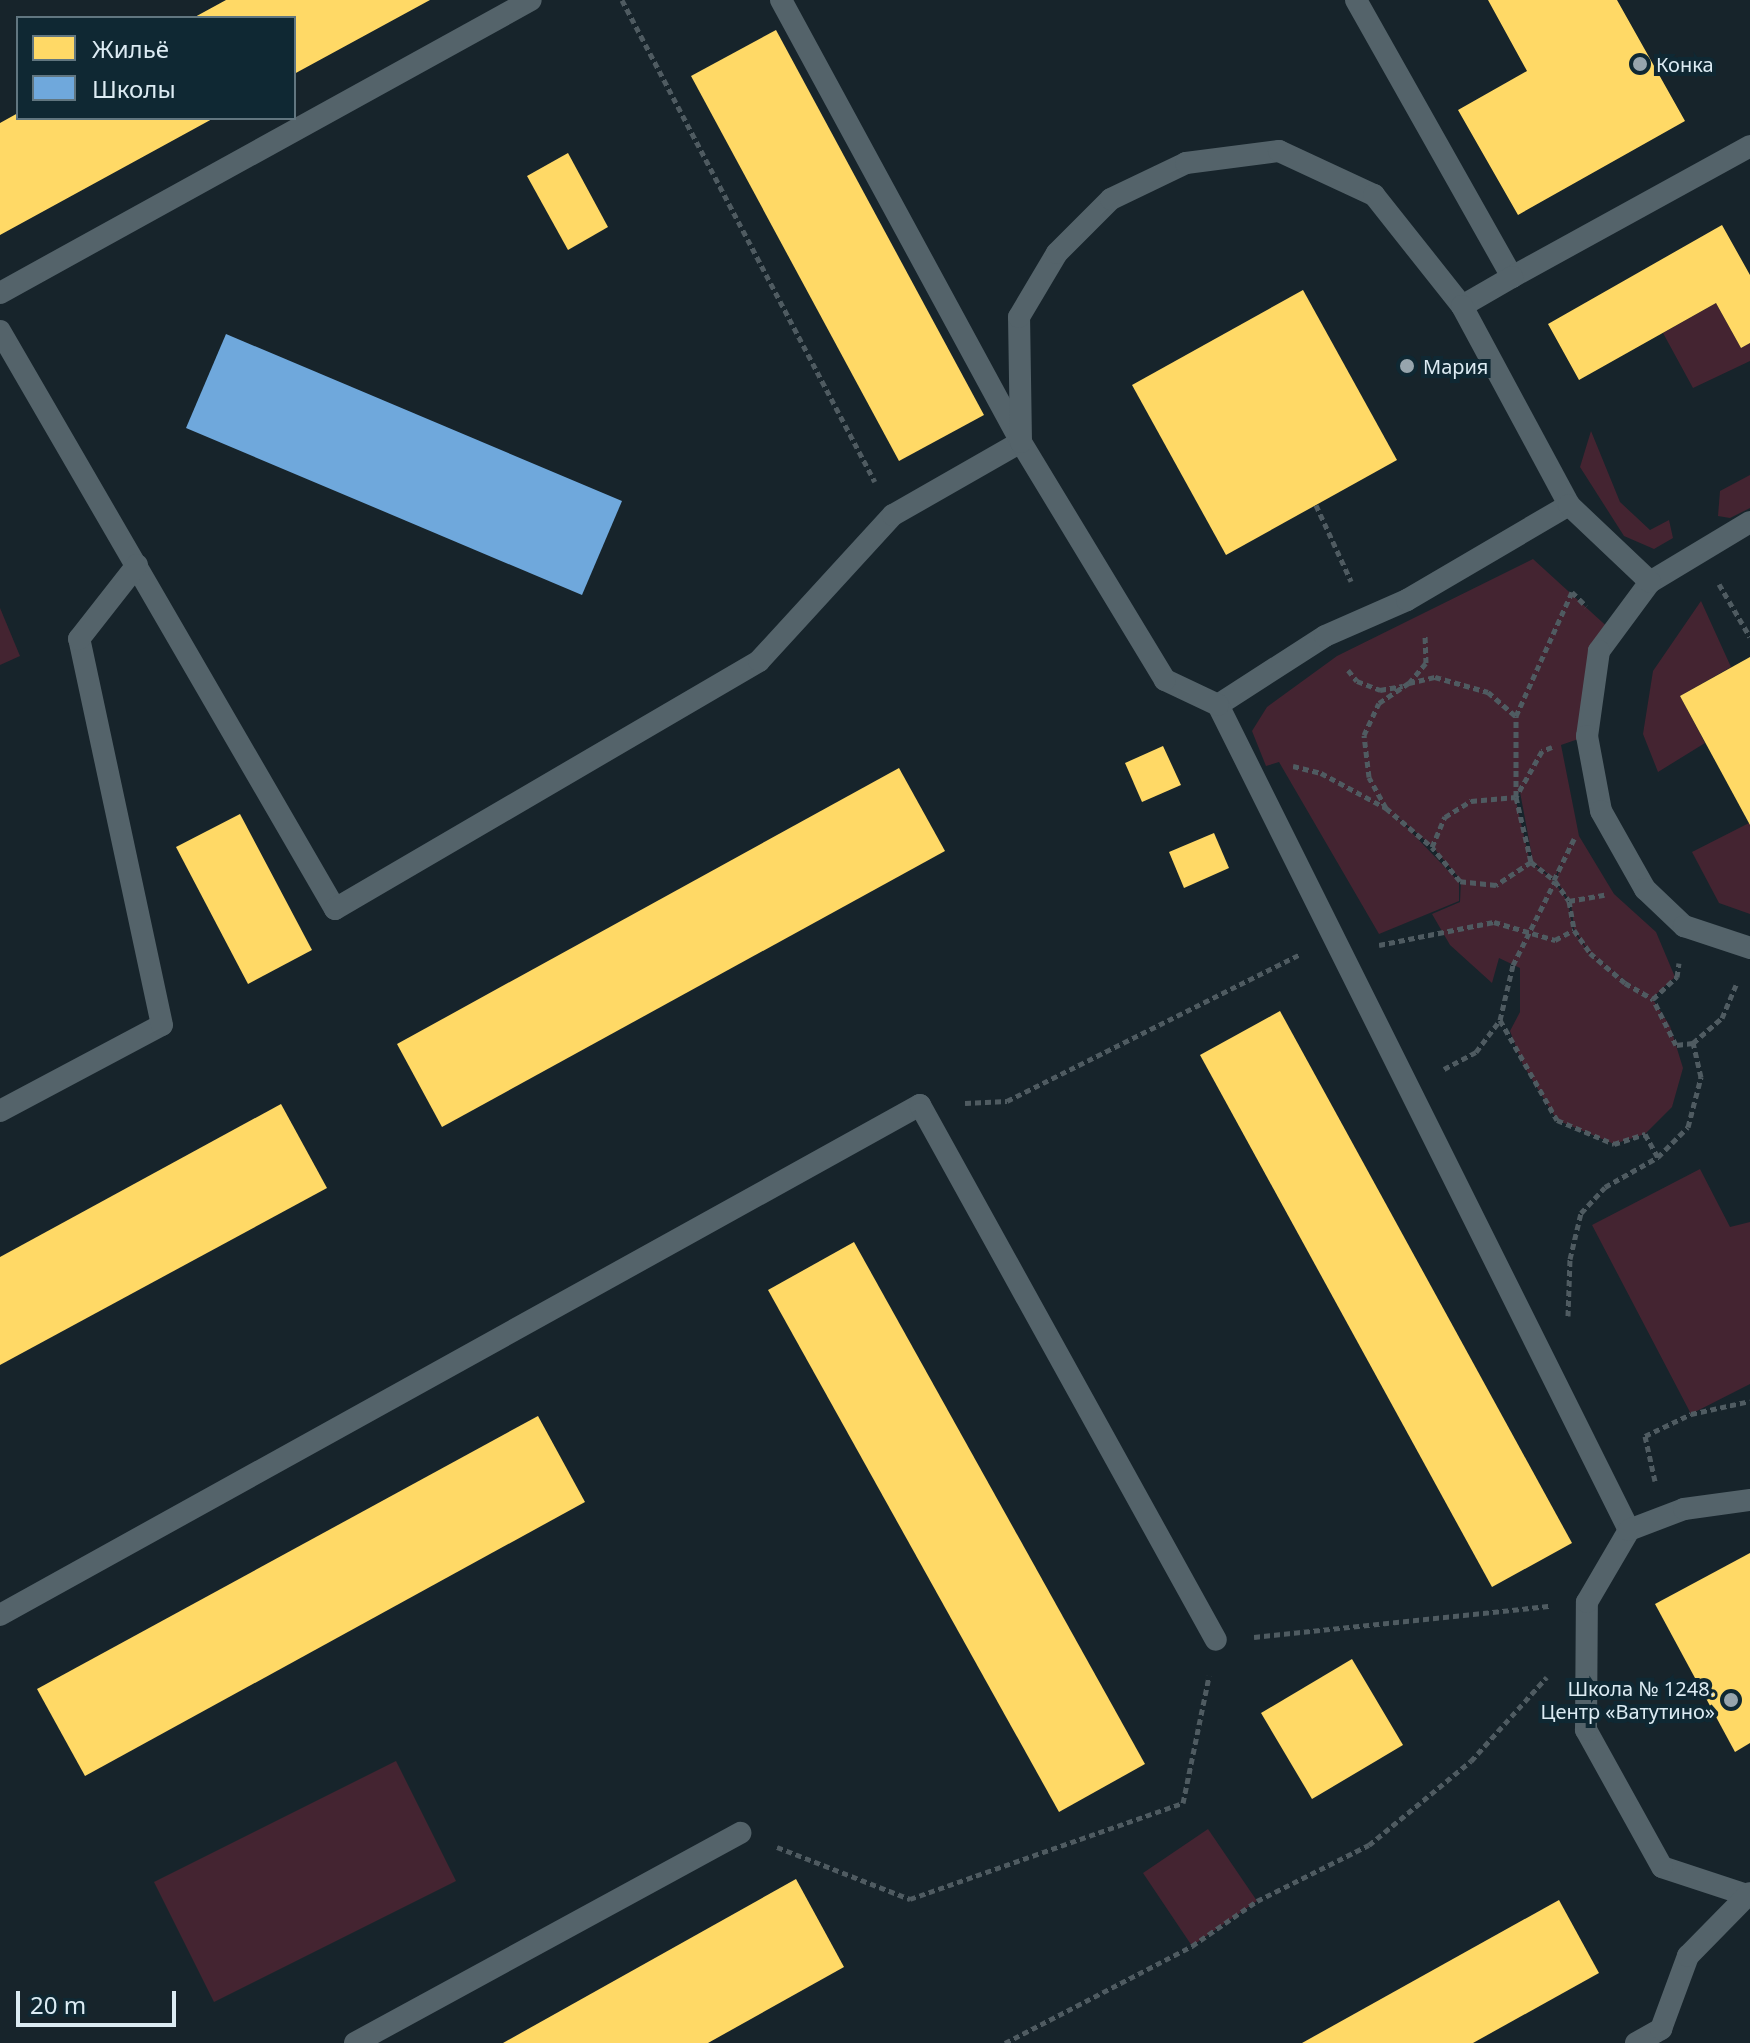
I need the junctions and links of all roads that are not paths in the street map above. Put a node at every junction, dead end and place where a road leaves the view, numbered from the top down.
1 (531, 0) edge
2 (781, 0) edge
3 (1356, 0) edge
4 (1750, 146) edge
5 (1512, 277) junction
6 (0, 293) edge
7 (1462, 306) junction
8 (0, 331) edge
9 (1021, 442) junction
10 (1569, 505) junction
11 (1750, 522) edge
12 (137, 565) junction
13 (1650, 582) junction
14 (1218, 705) junction
15 (1750, 948) edge
16 (0, 1111) edge
17 (1750, 1500) edge
18 (1629, 1530) junction
19 (0, 1615) edge
20 (1216, 1640) road end
21 (740, 1833) road end
22 (1748, 1894) edge
23 (355, 2043) edge
24 (1636, 2043) edge

1 - 6 lane
2 - 9 lane
3 - 5 lane
4 - 5 lane
5 - 7 lane
7 - 9 lane
7 - 10 lane
8 - 12 lane
9 - 12 lane
9 - 14 lane
10 - 13 lane
10 - 14 lane
11 - 13 lane
12 - 16 lane
13 - 15 lane
14 - 18 lane
17 - 18 lane
18 - 22 lane
19 - 20 lane
21 - 23 lane
22 - 24 lane

